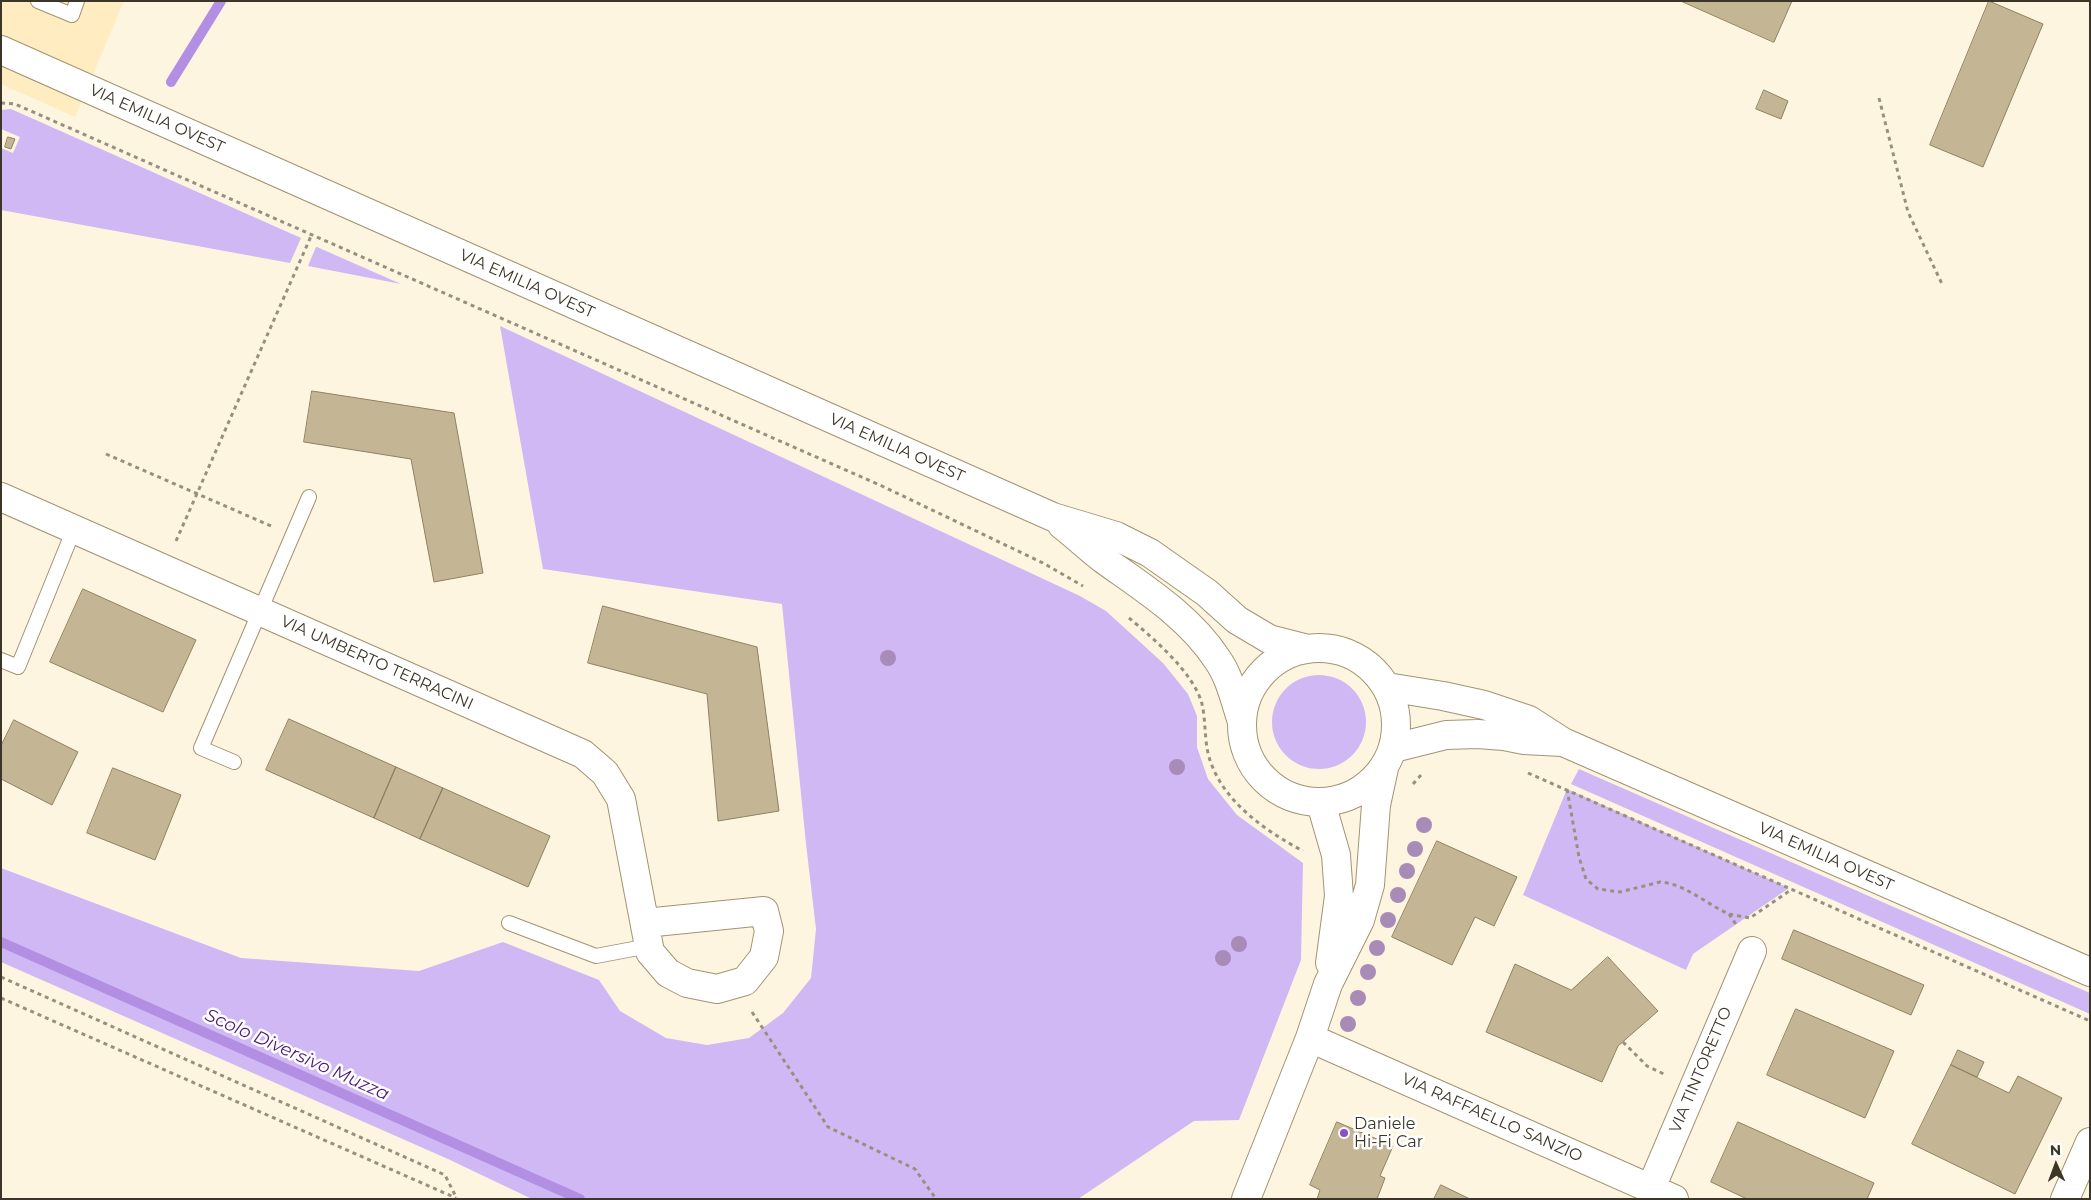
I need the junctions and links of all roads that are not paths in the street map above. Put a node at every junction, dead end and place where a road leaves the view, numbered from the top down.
1 (38, 1) edge
2 (77, 1) edge
3 (1, 50) edge
4 (1, 497) edge
5 (309, 497) dead end
6 (1053, 517) junction
7 (74, 530) junction
8 (260, 611) junction
9 (1308, 649) junction
10 (1, 660) edge
11 (1387, 687) junction
12 (1242, 724) junction
13 (1563, 742) junction
14 (1389, 758) junction
15 (234, 762) dead end
16 (1321, 803) junction
17 (509, 923) dead end
18 (647, 934) junction
19 (1752, 951) dead end
20 (2090, 972) edge
21 (1328, 984) junction
22 (1310, 1038) junction
23 (2090, 1142) edge
24 (1662, 1194) edge
25 (1246, 1199) edge
26 (2065, 1199) edge

1 - 2 lane
3 - 6 main road, VIA EMILIA OVEST
4 - 7 main road, VIA UMBERTO TERRACINI
5 - 8 lane
6 - 9 main road, VIA EMILIA OVEST
6 - 12 main road, VIA EMILIA OVEST
7 - 8 main road, VIA UMBERTO TERRACINI
7 - 10 lane
8 - 15 lane
8 - 18 main road, VIA UMBERTO TERRACINI
9 - 11 main road
9 - 12 main road
11 - 13 main road, VIA EMILIA OVEST
11 - 14 main road
12 - 16 main road
13 - 14 main road, VIA EMILIA OVEST
13 - 20 main road, VIA EMILIA OVEST
14 - 16 main road
14 - 21 main road
16 - 21 main road
17 - 18 lane
18 - 18 main road, VIA UMBERTO TERRACINI
19 - 24 main road, VIA TINTORETTO
21 - 22 main road
22 - 24 main road, VIA RAFFAELLO SANZIO
22 - 25 main road
23 - 26 main road

